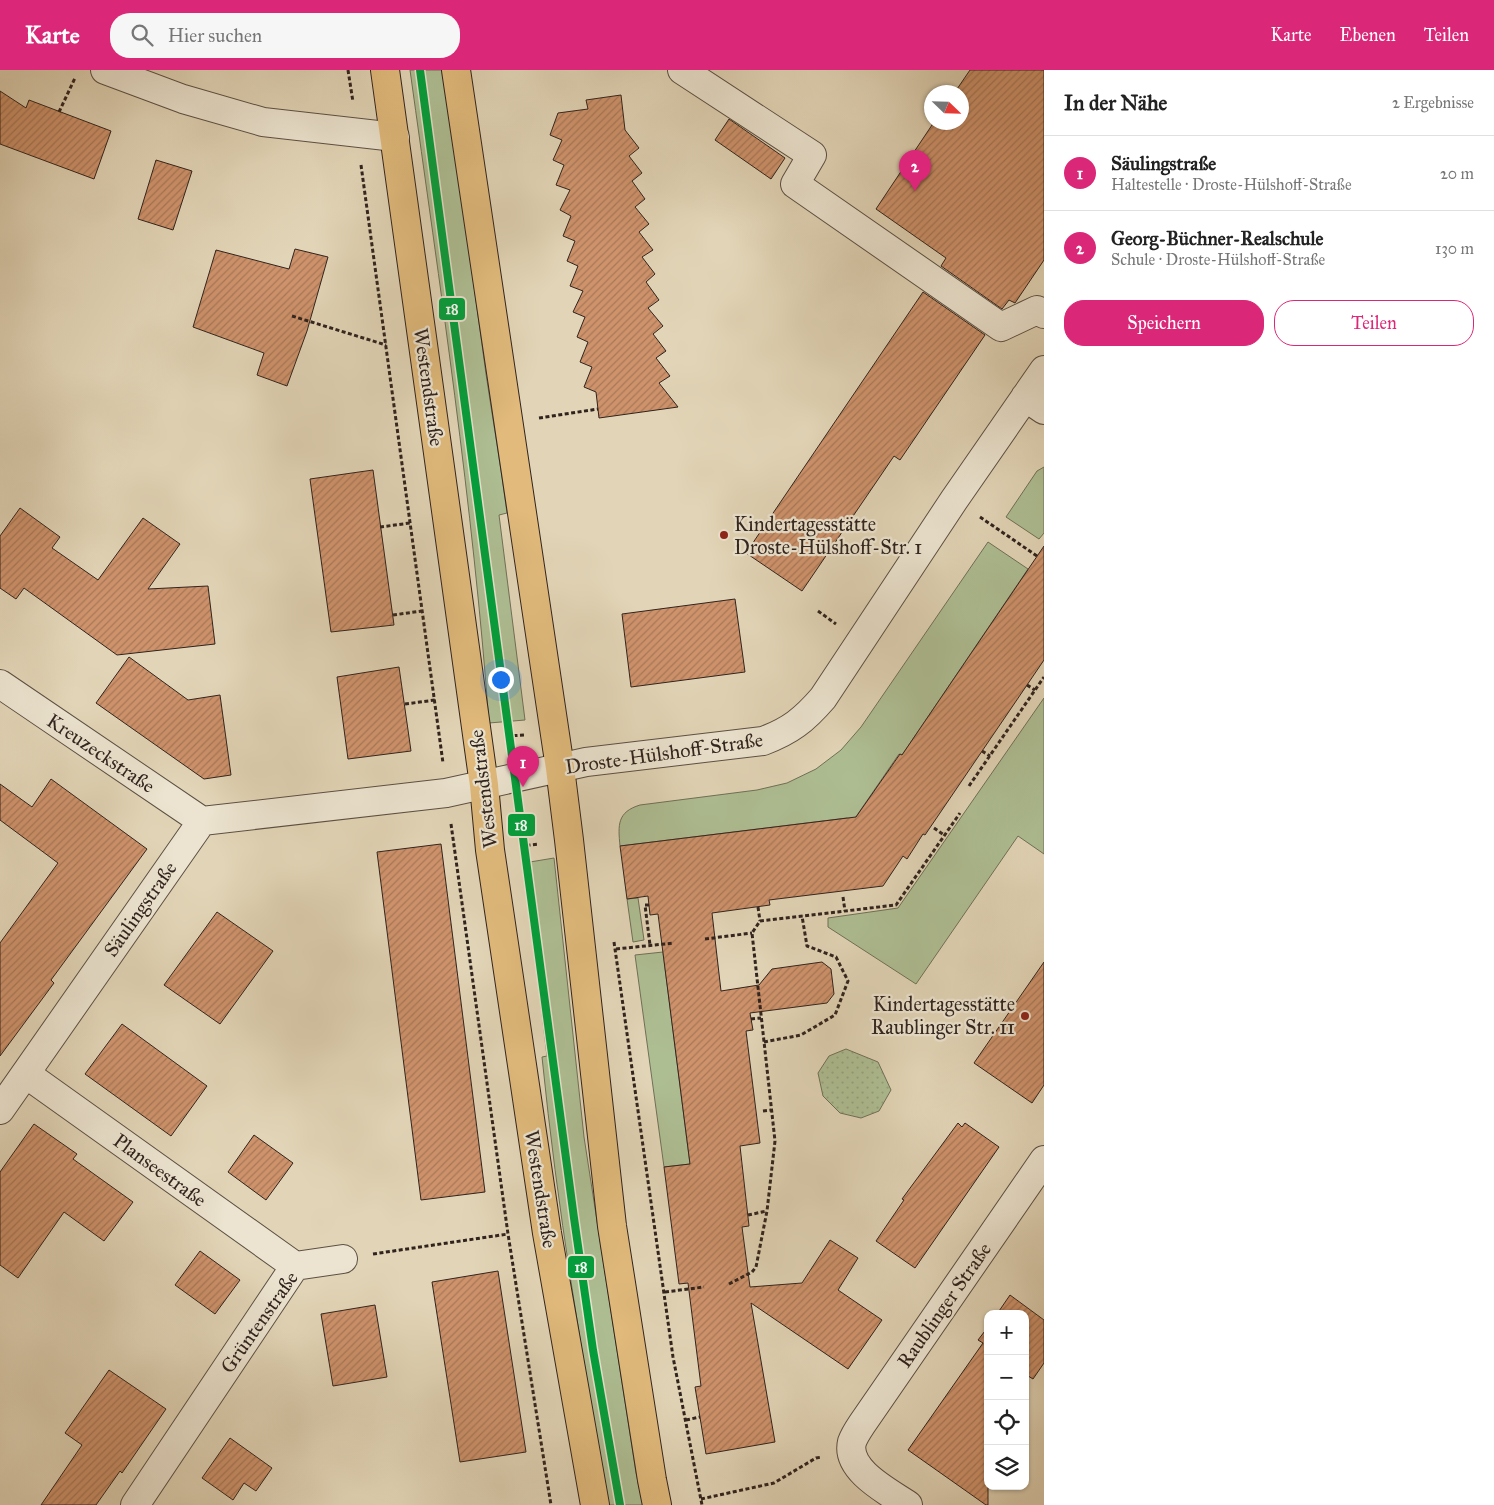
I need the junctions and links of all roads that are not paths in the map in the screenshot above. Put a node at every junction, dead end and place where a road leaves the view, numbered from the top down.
1 (105, 70) edge
2 (385, 70) edge
3 (456, 70) edge
4 (682, 70) edge
5 (395, 137) junction
6 (1044, 314) edge
7 (1044, 370) edge
8 (1034, 403) edge
9 (0, 684) edge
10 (560, 768) junction
11 (484, 785) junction
12 (202, 821) junction
13 (26, 1074) junction
14 (0, 1110) edge
15 (1044, 1160) edge
16 (343, 1259) road end
17 (295, 1266) junction
18 (135, 1505) edge
19 (595, 1505) edge
20 (657, 1505) edge
21 (908, 1505) edge

1 - 5 street
2 - 5 main road, Westendstraße
3 - 10 main road
4 - 6 street
5 - 11 main road, Westendstraße
7 - 8 street, Droste-Hülshoff-Straße
8 - 10 street, Droste-Hülshoff-Straße
9 - 12 street, Kreuzeckstraße
10 - 11 street, Droste-Hülshoff-Straße
10 - 20 main road
11 - 12 street
11 - 19 main road, Westendstraße
12 - 13 street, Säulingstraße
13 - 14 street, Säulingstraße
13 - 17 street, Planseestraße
15 - 21 street, Raublinger Straße
16 - 17 street, Grüntenstraße
17 - 18 street, Grüntenstraße

